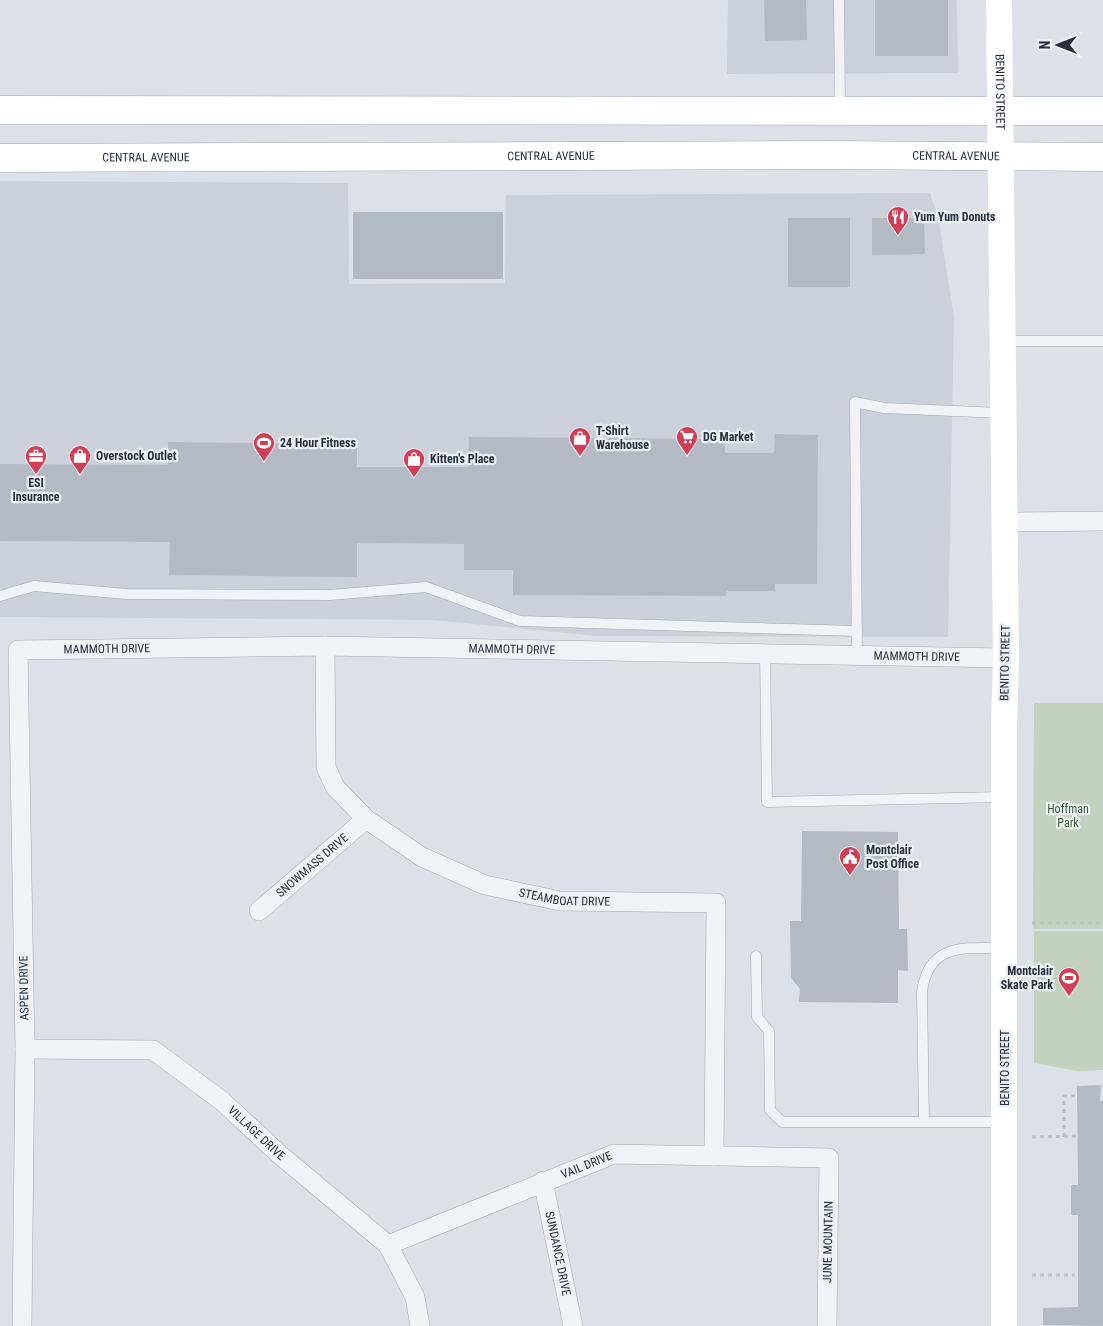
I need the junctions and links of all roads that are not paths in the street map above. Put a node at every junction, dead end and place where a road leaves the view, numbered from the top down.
1 (839, 0) edge
2 (999, 0) edge
3 (0, 110) edge
4 (840, 111) junction
5 (1002, 111) junction
6 (1103, 111) edge
7 (0, 158) edge
8 (1001, 158) junction
9 (1103, 158) edge
10 (1002, 341) junction
11 (1103, 341) edge
12 (1002, 412) junction
13 (1103, 521) edge
14 (1004, 522) junction
15 (0, 596) edge
16 (857, 630) junction
17 (325, 646) junction
18 (18, 650) joint
19 (765, 654) junction
20 (857, 655) junction
21 (1006, 658) junction
22 (1004, 797) junction
23 (366, 819) junction
24 (259, 911) dead end
25 (1004, 948) junction
26 (756, 956) dead end
27 (25, 1049) junction
28 (924, 1122) junction
29 (1005, 1122) junction
30 (714, 1156) junction
31 (829, 1158) joint
32 (543, 1181) junction
33 (388, 1245) junction
34 (22, 1326) edge
35 (420, 1326) edge
36 (573, 1326) edge
37 (828, 1326) edge
38 (1004, 1326) edge

1 - 4 lane
2 - 5 street, BENITO STREET
3 - 4 main road
4 - 5 main road
5 - 6 main road
5 - 8 street, BENITO STREET
7 - 8 main road, CENTRAL AVENUE
8 - 9 main road, CENTRAL AVENUE
8 - 10 street, BENITO STREET
10 - 11 lane
10 - 12 street, BENITO STREET
12 - 14 street, BENITO STREET
12 - 16 lane
13 - 14 street
14 - 21 street, BENITO STREET
15 - 16 lane
16 - 20 lane
17 - 18 street, MAMMOTH DRIVE
17 - 19 street, MAMMOTH DRIVE
17 - 23 street, STEAMBOAT DRIVE
18 - 27 street, ASPEN DRIVE
19 - 20 street, MAMMOTH DRIVE
19 - 22 lane
20 - 21 street, MAMMOTH DRIVE
21 - 22 street, BENITO STREET
22 - 25 street, BENITO STREET
23 - 24 street, SNOWMASS DRIVE
23 - 30 street, STEAMBOAT DRIVE
25 - 28 lane
25 - 29 street, BENITO STREET
26 - 28 lane
27 - 33 street, VILLAGE DRIVE
27 - 34 street, ASPEN DRIVE
28 - 29 lane
29 - 38 street, BENITO STREET
30 - 31 street, VAIL DRIVE
30 - 32 street, VAIL DRIVE
31 - 37 street, JUNE MOUNTAIN
32 - 33 street, VAIL DRIVE
32 - 36 street, SUNDANCE DRIVE
33 - 35 street, VILLAGE DRIVE

